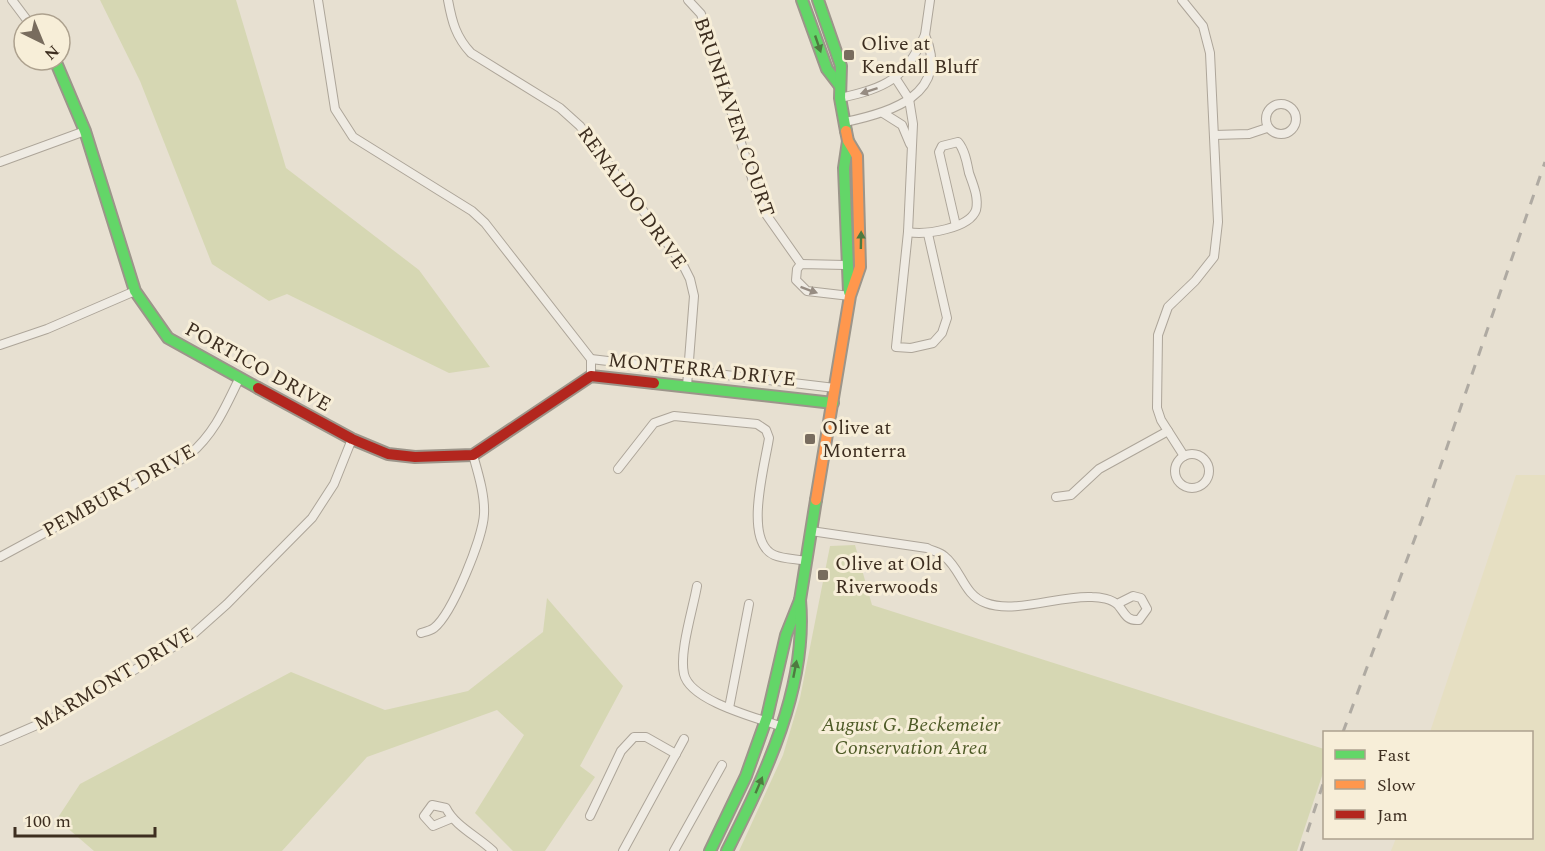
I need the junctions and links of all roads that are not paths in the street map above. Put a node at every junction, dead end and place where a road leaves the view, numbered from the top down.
1 (318, 0) edge
2 (448, 0) edge
3 (688, 0) edge
4 (802, 0) edge
5 (818, 0) edge
6 (930, 0) edge
7 (1182, 0) edge
8 (925, 36) junction
9 (60, 72) edge
10 (896, 79) junction
11 (840, 86) junction
12 (840, 98) junction
13 (909, 99) junction
14 (883, 113) junction
15 (845, 122) junction
16 (1267, 128) dead end
17 (85, 131) junction
18 (1214, 135) junction
19 (848, 141) junction
20 (911, 146) junction
21 (0, 162) edge
22 (956, 226) junction
23 (908, 232) junction
24 (928, 234) junction
25 (801, 264) junction
26 (845, 265) junction
27 (135, 291) junction
28 (850, 297) junction
29 (0, 345) edge
30 (591, 359) junction
31 (688, 371) junction
32 (591, 376) junction
33 (239, 379) junction
34 (687, 386) junction
35 (836, 388) junction
36 (833, 403) junction
37 (1168, 431) junction
38 (352, 439) junction
39 (473, 455) junction
40 (1184, 456) junction
41 (618, 469) dead end
42 (1056, 497) dead end
43 (811, 531) junction
44 (0, 557) edge
45 (807, 561) junction
46 (697, 586) dead end
47 (800, 600) junction
48 (749, 604) dead end
49 (1117, 604) dead end
50 (421, 633) dead end
51 (729, 708) junction
52 (766, 721) junction
53 (780, 726) junction
54 (684, 739) dead end
55 (0, 741) edge
56 (676, 754) junction
57 (722, 765) dead end
58 (590, 816) dead end
59 (450, 819) dead end
60 (493, 851) edge
61 (623, 851) edge
62 (674, 851) edge
63 (710, 851) edge
64 (727, 851) edge

1 - 30 street
2 - 31 street, RENALDO DRIVE
3 - 25 street, BRUNHAVEN COURT
4 -> 11 main road
5 - 11 main road
6 - 8 street
7 - 18 street
8 - 10 street
8 - 13 street
9 - 17 main road, PORTICO DRIVE
10 -> 12 street
10 - 13 street
11 - 12 main road
12 - 15 main road
13 - 14 street
13 - 20 street
14 - 15 street
14 - 20 street
15 - 19 main road
16 - 18 street
17 - 21 street
17 - 27 main road, PORTICO DRIVE
18 - 37 street
19 - 26 main road
28 -> 19 main road
20 - 23 street
22 - 22 street
22 - 24 street
23 - 24 street
23 - 24 street
25 - 26 street
25 -> 28 street, BRUNHAVEN COURT
26 - 28 main road
27 - 29 street
27 - 33 main road, PORTICO DRIVE
28 - 35 main road
30 - 31 street, MONTERRA DRIVE
30 - 32 street
31 - 34 street, RENALDO DRIVE
31 - 35 street, MONTERRA DRIVE
32 - 34 main road, MONTERRA DRIVE
32 - 39 main road, MONTERRA DRIVE
33 - 38 main road, PORTICO DRIVE
33 - 44 street, PEMBURY DRIVE
34 - 36 main road, MONTERRA DRIVE
35 - 36 main road
36 - 43 main road
37 - 40 street
37 - 42 street
38 - 39 main road, PORTICO DRIVE
38 - 55 street, MARMONT DRIVE
39 - 50 street
40 - 40 street
41 - 45 street
43 - 45 main road
43 - 49 street
45 - 47 main road
46 - 51 street
47 - 52 main road
53 -> 47 main road
48 - 51 street
51 - 52 street
52 - 53 street
52 - 63 main road
64 -> 53 main road
54 - 56 street
56 - 58 street
56 - 61 street
57 - 62 street
59 - 60 street

